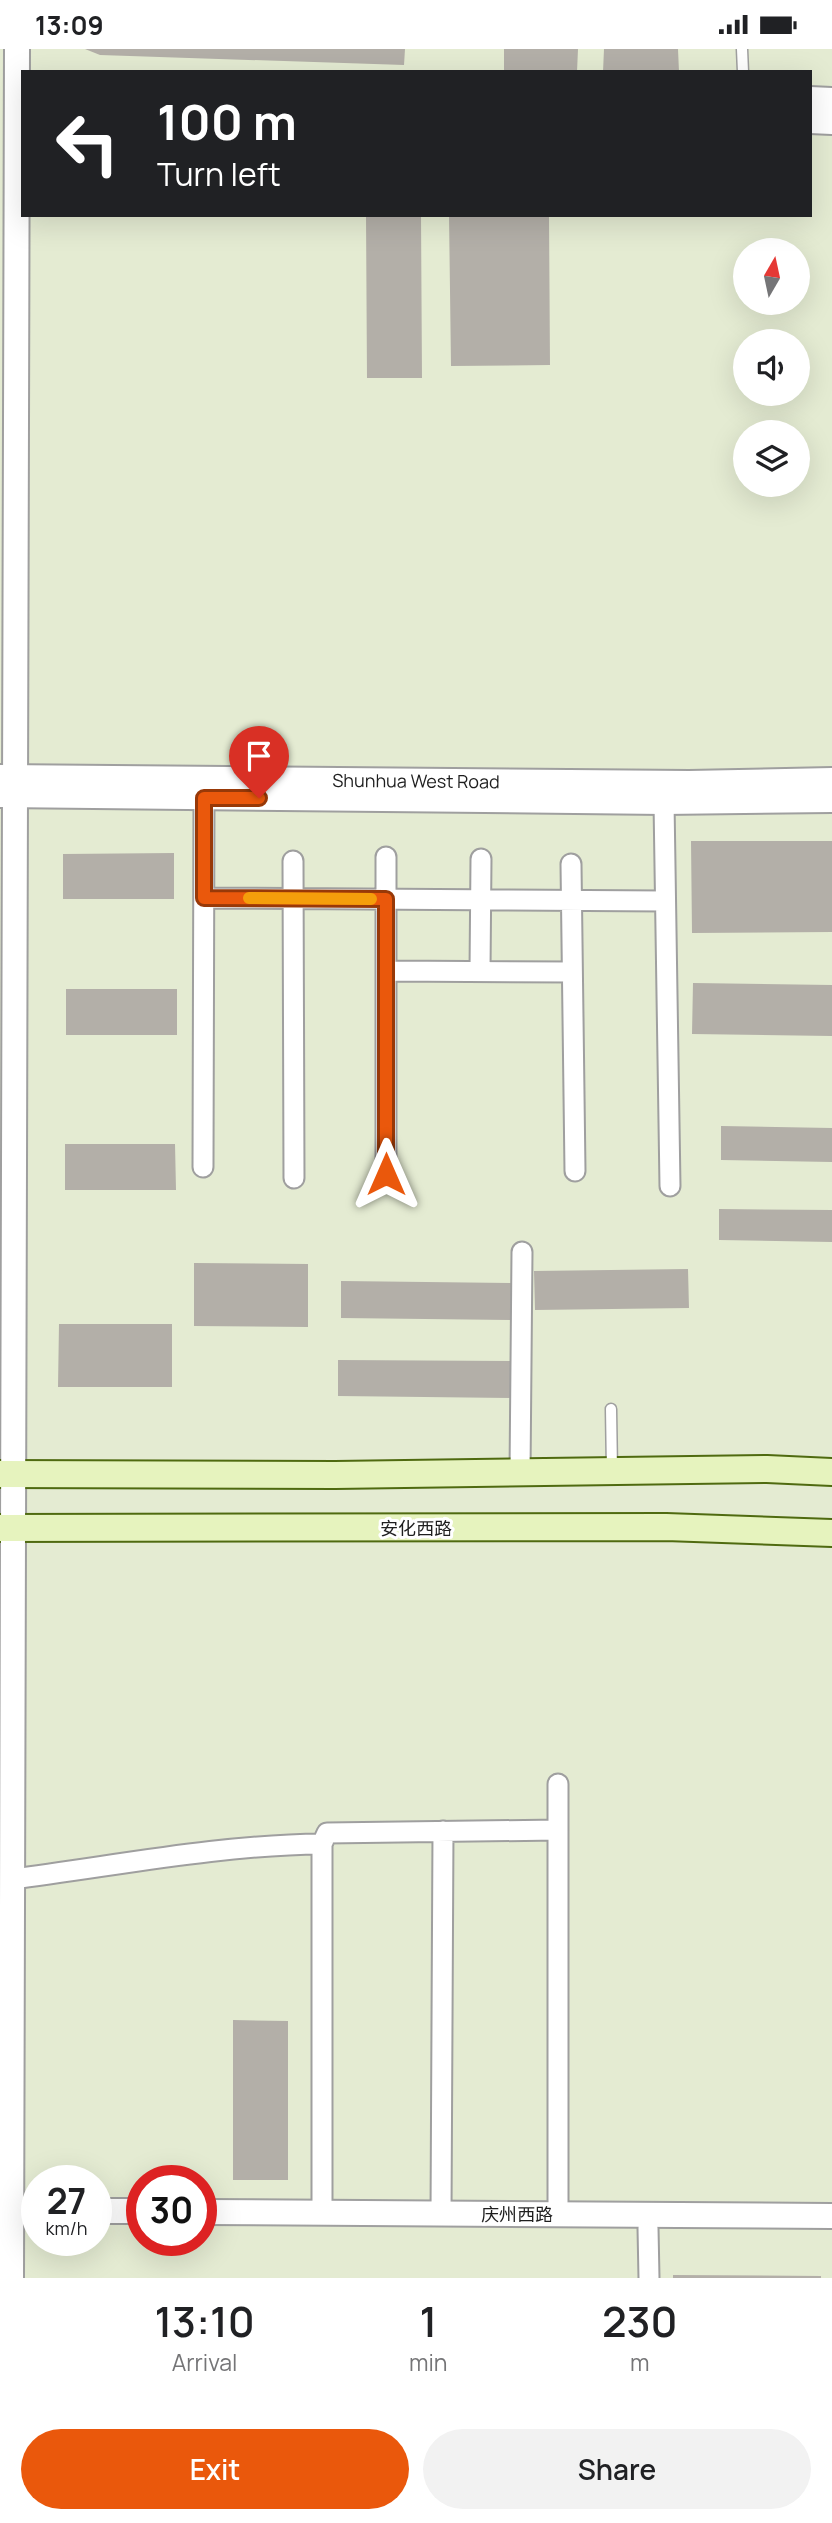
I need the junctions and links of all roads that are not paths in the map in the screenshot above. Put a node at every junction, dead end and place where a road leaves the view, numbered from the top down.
1 (17, 49) edge
2 (742, 49) edge
3 (743, 70) edge
4 (13, 96) edge
5 (812, 99) edge
6 (832, 100) edge
7 (812, 121) edge
8 (832, 122) edge
9 (832, 780) edge
10 (8, 786) edge
11 (204, 798) junction
12 (832, 800) edge
13 (664, 802) junction
14 (386, 857) dead end
15 (481, 859) dead end
16 (293, 861) dead end
17 (571, 864) dead end
18 (204, 898) junction
19 (293, 899) junction
20 (386, 899) junction
21 (481, 900) junction
22 (571, 901) junction
23 (665, 901) junction
24 (386, 971) junction
25 (480, 971) junction
26 (572, 972) junction
27 (203, 1167) dead end
28 (575, 1171) dead end
29 (386, 1174) dead end
30 (295, 1178) dead end
31 (670, 1186) dead end
32 (522, 1252) dead end
33 (611, 1409) dead end
34 (612, 1472) junction
35 (832, 1472) edge
36 (520, 1473) junction
37 (7, 1475) edge
38 (6, 1528) edge
39 (832, 1533) edge
40 (558, 1784) dead end
41 (558, 1830) junction
42 (443, 1831) junction
43 (322, 1844) junction
44 (12, 1879) junction
45 (217, 2212) edge
46 (322, 2213) junction
47 (441, 2214) junction
48 (558, 2214) junction
49 (832, 2216) edge
50 (6, 2217) edge
51 (217, 2225) edge
52 (649, 2228) junction
53 (832, 2229) edge
54 (11, 2278) edge
55 (649, 2278) edge

1 - 4 street
2 - 3 lane
4 - 10 street
5 - 6 street
7 - 8 street
9 - 10 street, Shunhua West Road
10 - 11 street, Shunhua West Road
10 - 37 street
11 - 13 street, Shunhua West Road
11 - 18 street
12 - 13 street, Shunhua West Road
13 - 23 street
14 - 20 street
15 - 21 street
16 - 19 street
17 - 22 street
18 - 19 street
18 - 27 street
19 - 20 street
19 - 30 street
20 - 21 street
20 - 24 street
21 - 22 street
21 - 25 street
22 - 23 street
22 - 26 street
23 - 31 street
24 - 25 street
24 - 29 street
25 - 26 street
26 - 28 street
32 - 36 street
33 - 34 lane
34 - 35 main road
34 - 36 main road
36 - 37 main road
37 - 38 street
38 - 39 main road, 安化西路
38 - 44 street
40 - 41 street
41 - 42 street
41 - 48 street
42 - 43 street
42 - 47 street
43 - 44 street
43 - 46 street
44 - 50 street
45 - 46 street, 庆州西路
46 - 47 street, 庆州西路
47 - 48 street, 庆州西路
48 - 49 street, 庆州西路
50 - 54 street
51 - 52 street, 庆州西路
52 - 53 street, 庆州西路
52 - 55 street

